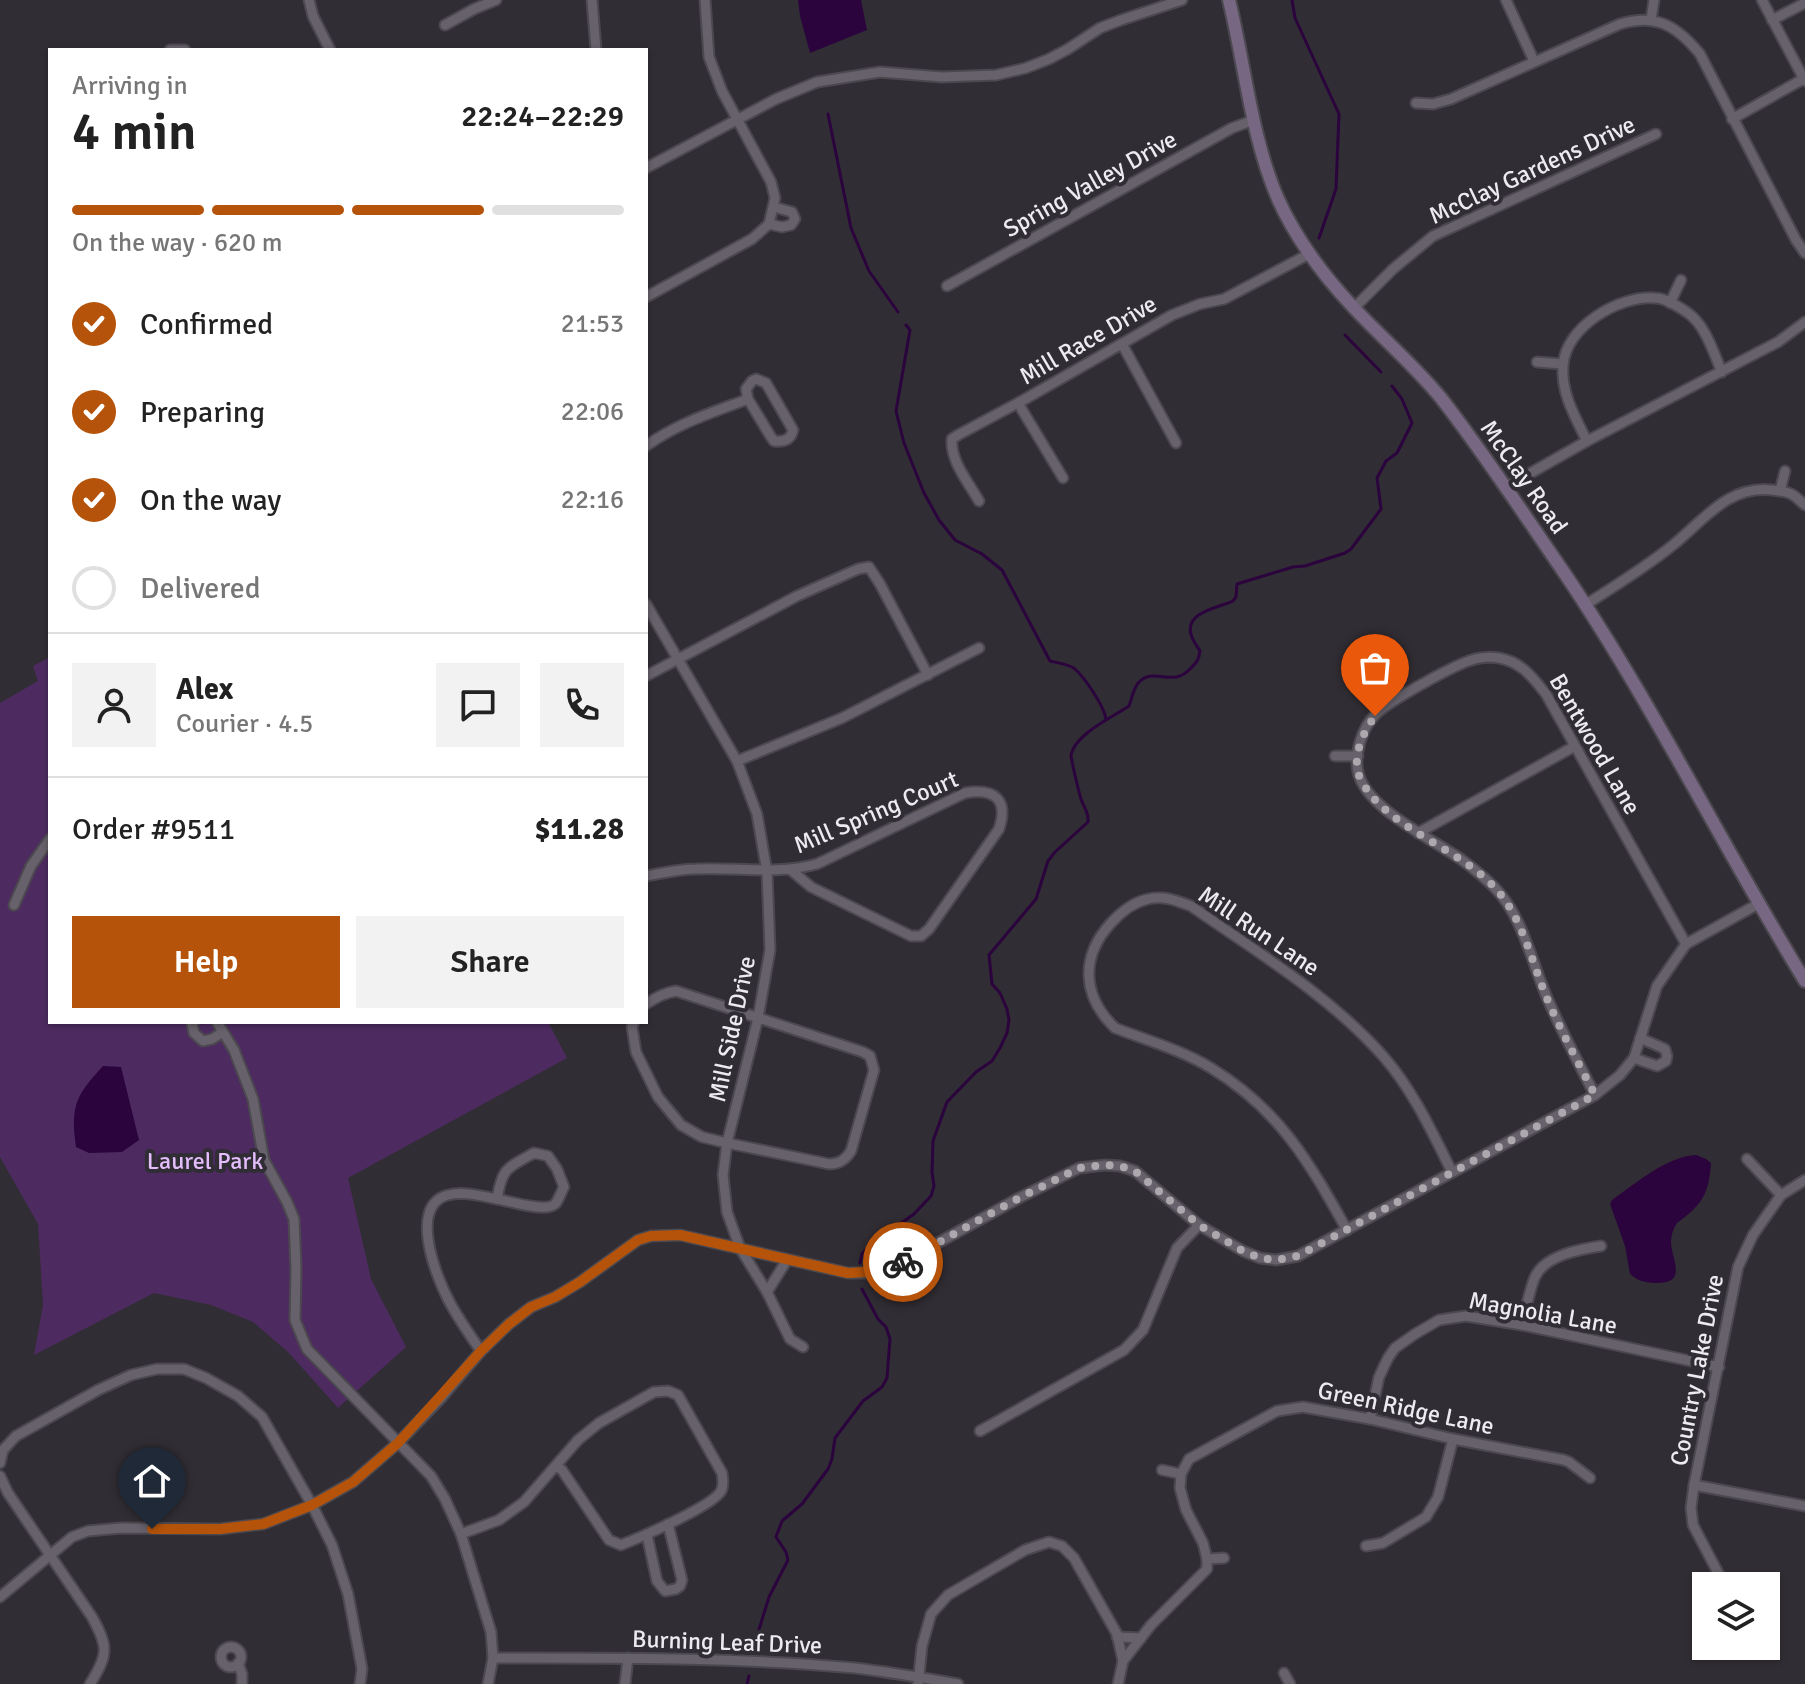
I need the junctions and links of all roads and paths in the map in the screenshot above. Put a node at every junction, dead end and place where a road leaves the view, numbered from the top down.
1 (309, 0) edge
2 (496, 0) edge
3 (592, 0) edge
4 (705, 0) edge
5 (1182, 0) edge
6 (1229, 0) edge
7 (1506, 0) edge
8 (1654, 0) edge
9 (1762, 0) edge
10 (1805, 3) edge
11 (1651, 20) junction
12 (1772, 20) junction
13 (445, 25) dead end
14 (329, 48) edge
15 (596, 48) edge
16 (1534, 61) junction
17 (1805, 80) edge
18 (1416, 103) dead end
19 (1732, 119) junction
20 (1254, 120) junction
21 (737, 121) junction
22 (1656, 134) dead end
23 (648, 167) edge
24 (774, 207) junction
25 (769, 224) junction
26 (1805, 253) edge
27 (1309, 254) junction
28 (1681, 280) dead end
29 (947, 286) dead end
30 (648, 296) edge
31 (1670, 303) junction
32 (1354, 308) junction
33 (1805, 322) edge
34 (1122, 344) junction
35 (1537, 362) dead end
36 (1563, 364) junction
37 (1722, 372) junction
38 (748, 399) junction
39 (1018, 403) junction
40 (1587, 441) junction
41 (1176, 443) dead end
42 (648, 444) edge
43 (1785, 471) dead end
44 (1063, 478) dead end
45 (1506, 487) junction
46 (1780, 491) junction
47 (979, 501) dead end
48 (1805, 505) edge
49 (1585, 605) junction
50 (648, 607) edge
51 (979, 648) dead end
52 (678, 659) junction
53 (648, 675) edge
54 (928, 675) junction
55 (1575, 746) junction
56 (1335, 756) dead end
57 (1358, 756) junction
58 (737, 761) junction
59 (1418, 833) junction
60 (48, 842) edge
61 (791, 870) junction
62 (767, 872) junction
63 (648, 876) edge
64 (1758, 904) junction
65 (14, 905) dead end
66 (1686, 944) junction
67 (1805, 981) edge
68 (648, 1002) edge
69 (758, 1018) junction
70 (192, 1024) edge
71 (218, 1024) edge
72 (633, 1024) edge
73 (223, 1032) junction
74 (1640, 1038) junction
75 (1634, 1058) junction
76 (1595, 1095) junction
77 (727, 1143) junction
78 (1747, 1159) dead end
79 (1452, 1172) junction
80 (1805, 1180) edge
81 (1781, 1195) junction
82 (497, 1199) junction
83 (1199, 1225) junction
84 (1347, 1230) junction
85 (1601, 1246) dead end
86 (740, 1248) junction
87 (787, 1260) junction
88 (767, 1292) junction
89 (1522, 1325) junction
90 (803, 1347) dead end
91 (481, 1351) junction
92 (1719, 1367) junction
93 (1370, 1419) junction
94 (980, 1431) dead end
95 (1453, 1439) junction
96 (398, 1443) junction
97 (2, 1450) edge
98 (0, 1463) edge
99 (556, 1466) junction
100 (1162, 1470) dead end
101 (1181, 1474) junction
102 (0, 1476) edge
103 (1590, 1478) dead end
104 (1694, 1485) junction
105 (312, 1505) junction
106 (1805, 1506) edge
107 (668, 1524) junction
108 (461, 1534) junction
109 (647, 1535) junction
110 (1366, 1546) dead end
111 (49, 1554) junction
112 (1224, 1558) dead end
113 (1207, 1559) junction
114 (1718, 1572) edge
115 (0, 1597) edge
116 (1117, 1637) junction
117 (1141, 1638) junction
118 (493, 1658) junction
119 (628, 1658) junction
120 (1123, 1661) junction
121 (238, 1663) dead end
122 (1284, 1673) dead end
123 (919, 1681) edge
124 (90, 1684) edge
125 (242, 1684) edge
126 (360, 1684) edge
127 (488, 1684) edge
128 (625, 1684) edge
129 (958, 1684) edge
130 (1118, 1684) edge
131 (1290, 1684) edge

1 - 14 street
2 - 13 street
3 - 15 street
4 - 21 street
5 - 21 street
6 - 20 main road, McClay Road
7 - 16 street
8 - 11 street
9 - 12 street
10 - 12 street
11 - 16 street
11 - 19 street
12 - 17 street
16 - 18 street
17 - 19 street
19 - 26 street
20 - 27 main road, McClay Road
20 - 29 street, Spring Valley Drive
21 - 23 street
21 - 24 street
22 - 32 street, McClay Gardens Drive
24 - 25 street
24 - 25 street
25 - 30 street
27 - 32 main road, McClay Road
27 - 34 street, Mill Race Drive
28 - 31 street
31 - 36 street
31 - 37 street
32 - 45 main road, McClay Road
33 - 37 street
34 - 39 street, Mill Race Drive
34 - 41 street
35 - 36 street
36 - 40 street
37 - 40 street
38 - 38 street
38 - 42 street
39 - 44 street
39 - 47 street, Mill Race Drive
40 - 45 street
43 - 46 street
45 - 49 main road, McClay Road
46 - 48 street
46 - 49 street
49 - 64 main road, McClay Road
50 - 52 street, Mill Side Drive
51 - 54 street
52 - 53 street
52 - 54 street
52 - 58 street, Mill Side Drive
54 - 58 street
55 - 57 street, Bentwood Lane
55 - 59 street
55 - 66 street, Bentwood Lane
56 - 57 street
57 - 59 street
58 - 62 street, Mill Side Drive
59 - 76 street
60 - 65 street
61 - 61 street, Mill Spring Court
61 - 62 street, Mill Spring Court
62 - 63 street, Mill Spring Court
62 - 69 street, Mill Side Drive
64 - 66 street
64 - 67 main road, McClay Road
66 - 74 street
68 - 69 street
69 - 77 street, Mill Side Drive
69 - 77 street
70 - 73 street
71 - 73 street
72 - 77 street
73 - 96 street
74 - 75 street
74 - 75 street
75 - 76 street
76 - 79 street
77 - 86 street, Mill Side Drive
78 - 81 street
79 - 84 street
79 - 84 street, Mill Run Lane
80 - 81 street, Country Lake Drive
81 - 92 street, Country Lake Drive
82 - 82 street
82 - 91 street
83 - 84 street
83 - 87 street
83 - 94 street
85 - 89 street
86 - 87 street
86 - 88 street, Mill Side Drive
86 - 91 street
87 - 88 street
88 - 90 street, Mill Side Drive
89 - 92 street, Magnolia Lane
89 - 93 street, Magnolia Lane
91 - 96 street
92 - 104 street, Country Lake Drive
93 - 95 street, Green Ridge Lane
93 - 101 street, Green Ridge Lane
95 - 103 street, Green Ridge Lane
95 - 110 street
96 - 105 street
96 - 108 street
97 - 98 street
97 - 105 street
99 - 107 street
99 - 108 street
99 - 109 street
100 - 101 street
101 - 113 street
102 - 111 street
104 - 106 street
104 - 114 street, Country Lake Drive
105 - 111 street
105 - 126 street
107 - 109 street
107 - 109 street
108 - 118 street
111 - 115 street
111 - 124 street
112 - 113 street
113 - 117 street
116 - 117 street
116 - 120 street
116 - 123 street
117 - 120 street
118 - 119 street, Burning Leaf Drive
118 - 127 street
119 - 123 street, Burning Leaf Drive
119 - 128 street
120 - 130 street
121 - 125 street
122 - 131 street
123 - 129 street, Burning Leaf Drive

